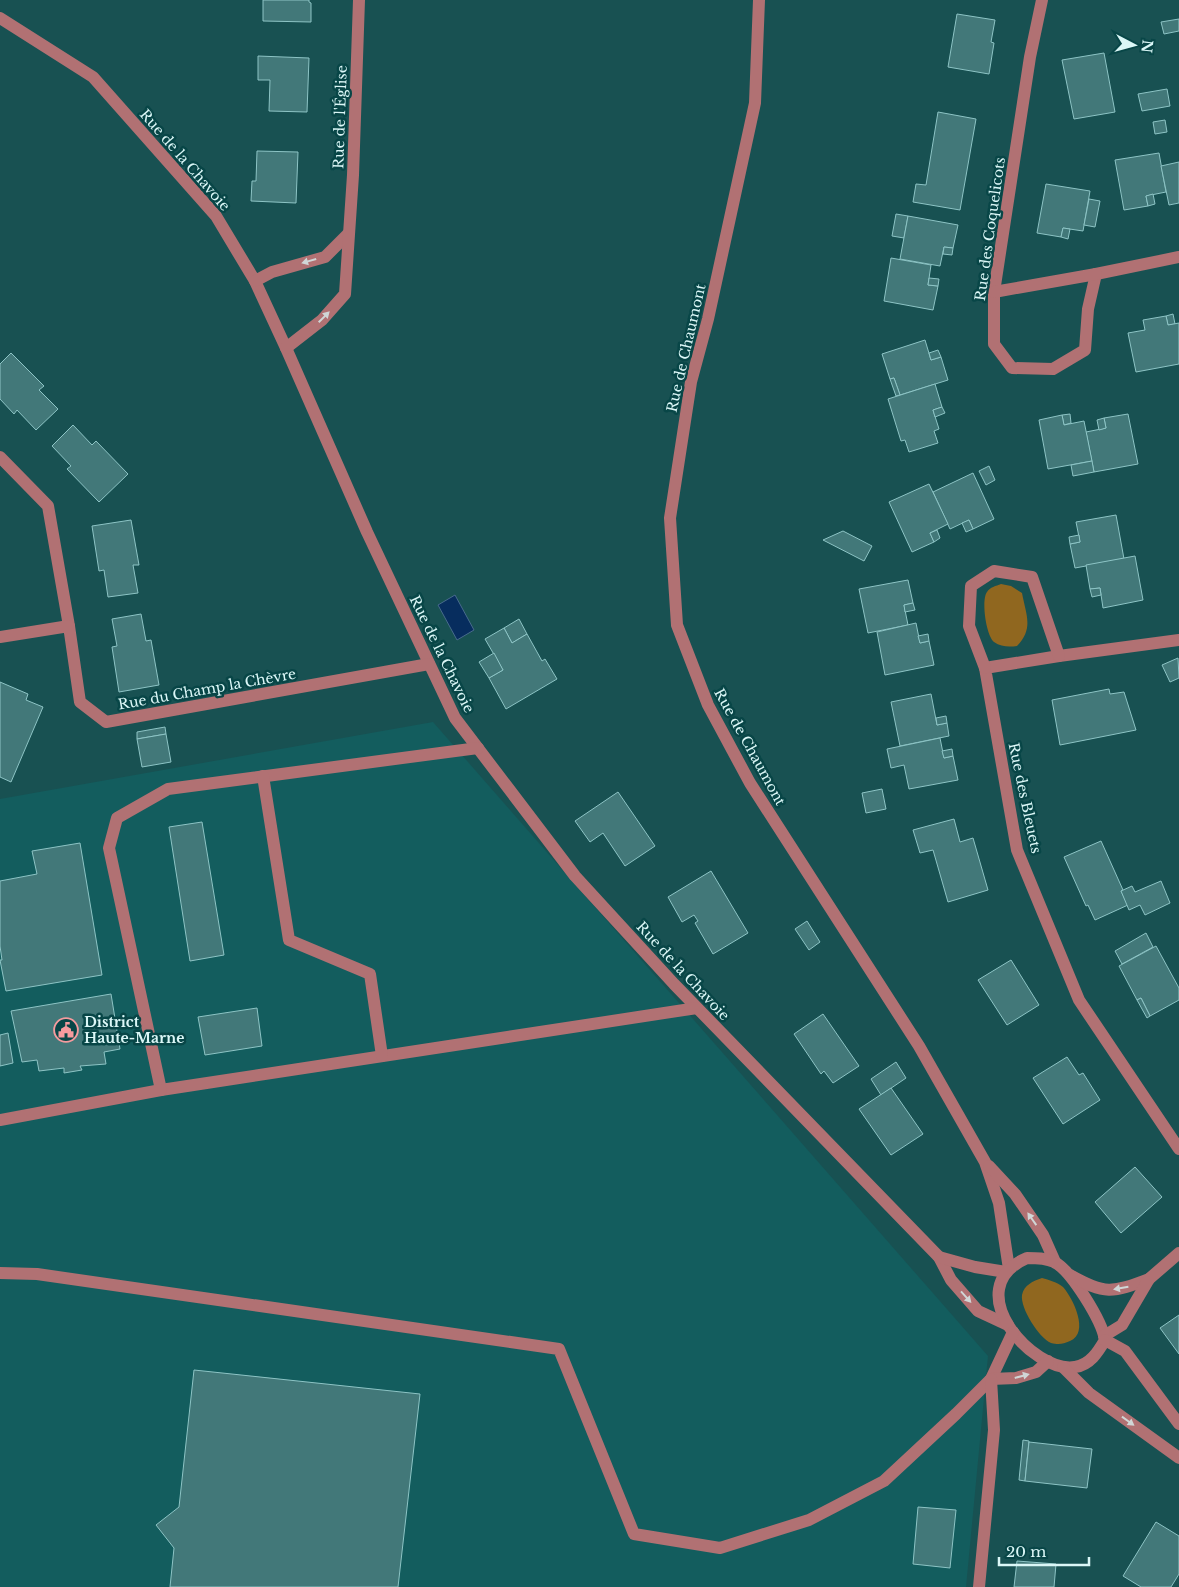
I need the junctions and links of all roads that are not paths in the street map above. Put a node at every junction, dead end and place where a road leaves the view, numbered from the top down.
1 (359, 0) edge
2 (759, 0) edge
3 (1042, 0) edge
4 (0, 18) edge
5 (348, 234) junction
6 (1179, 257) edge
7 (1096, 274) junction
8 (255, 282) junction
9 (994, 292) junction
10 (286, 348) junction
11 (0, 457) edge
12 (68, 626) junction
13 (0, 637) edge
14 (1179, 640) edge
15 (1059, 656) junction
16 (429, 664) junction
17 (985, 668) junction
18 (478, 748) junction
19 (263, 776) junction
20 (697, 1008) junction
21 (382, 1056) junction
22 (161, 1090) junction
23 (0, 1120) edge
24 (1179, 1149) edge
25 (984, 1162) junction
26 (1179, 1253) edge
27 (939, 1257) junction
28 (1055, 1262) junction
29 (1007, 1270) junction
30 (0, 1273) edge
31 (1068, 1274) junction
32 (1149, 1279) junction
33 (1122, 1325) junction
34 (1011, 1328) junction
35 (1104, 1338) junction
36 (1125, 1352) junction
37 (1048, 1361) junction
38 (1063, 1367) junction
39 (991, 1379) junction
40 (1179, 1424) edge
41 (1179, 1458) edge
42 (979, 1587) edge

1 - 5 street, Rue de l'Église
2 - 25 street, Rue de Chaumont
3 - 9 street, Rue des Coquelicots
4 - 8 street, Rue de la Chavoie
5 -> 8 street
10 -> 5 street, Rue de l'Église
6 - 7 street
7 - 9 street
7 - 9 street, Rue des Coquelicots
8 - 10 street, Rue de la Chavoie
10 - 16 street, Rue de la Chavoie
11 - 12 street, Rue du Champ la Chèvre
12 - 13 street
12 - 16 street, Rue du Champ la Chèvre
14 - 15 street
15 - 17 street
15 - 17 street, Rue des Bleuets
16 - 18 street, Rue de la Chavoie
17 - 24 street, Rue des Bleuets
18 - 19 street
18 - 20 street, Rue de la Chavoie
19 - 21 street
19 - 22 street
20 - 21 street
20 - 27 street, Rue de la Chavoie
21 - 22 street
22 - 23 street
28 -> 25 street, Rue de Chaumont
25 - 29 street, Rue de Chaumont
26 - 32 street
27 - 29 street, Rue de la Chavoie
27 -> 34 street, Rue de la Chavoie
28 - 29 street
28 - 31 street
29 - 34 street
30 - 39 street
32 -> 31 street
31 - 35 street
32 - 33 street
33 - 35 street
33 - 36 street
34 - 37 street
34 - 39 street
35 - 36 street
35 - 38 street
36 - 40 street
37 - 38 street
39 -> 37 street
38 -> 41 street
39 - 42 street

